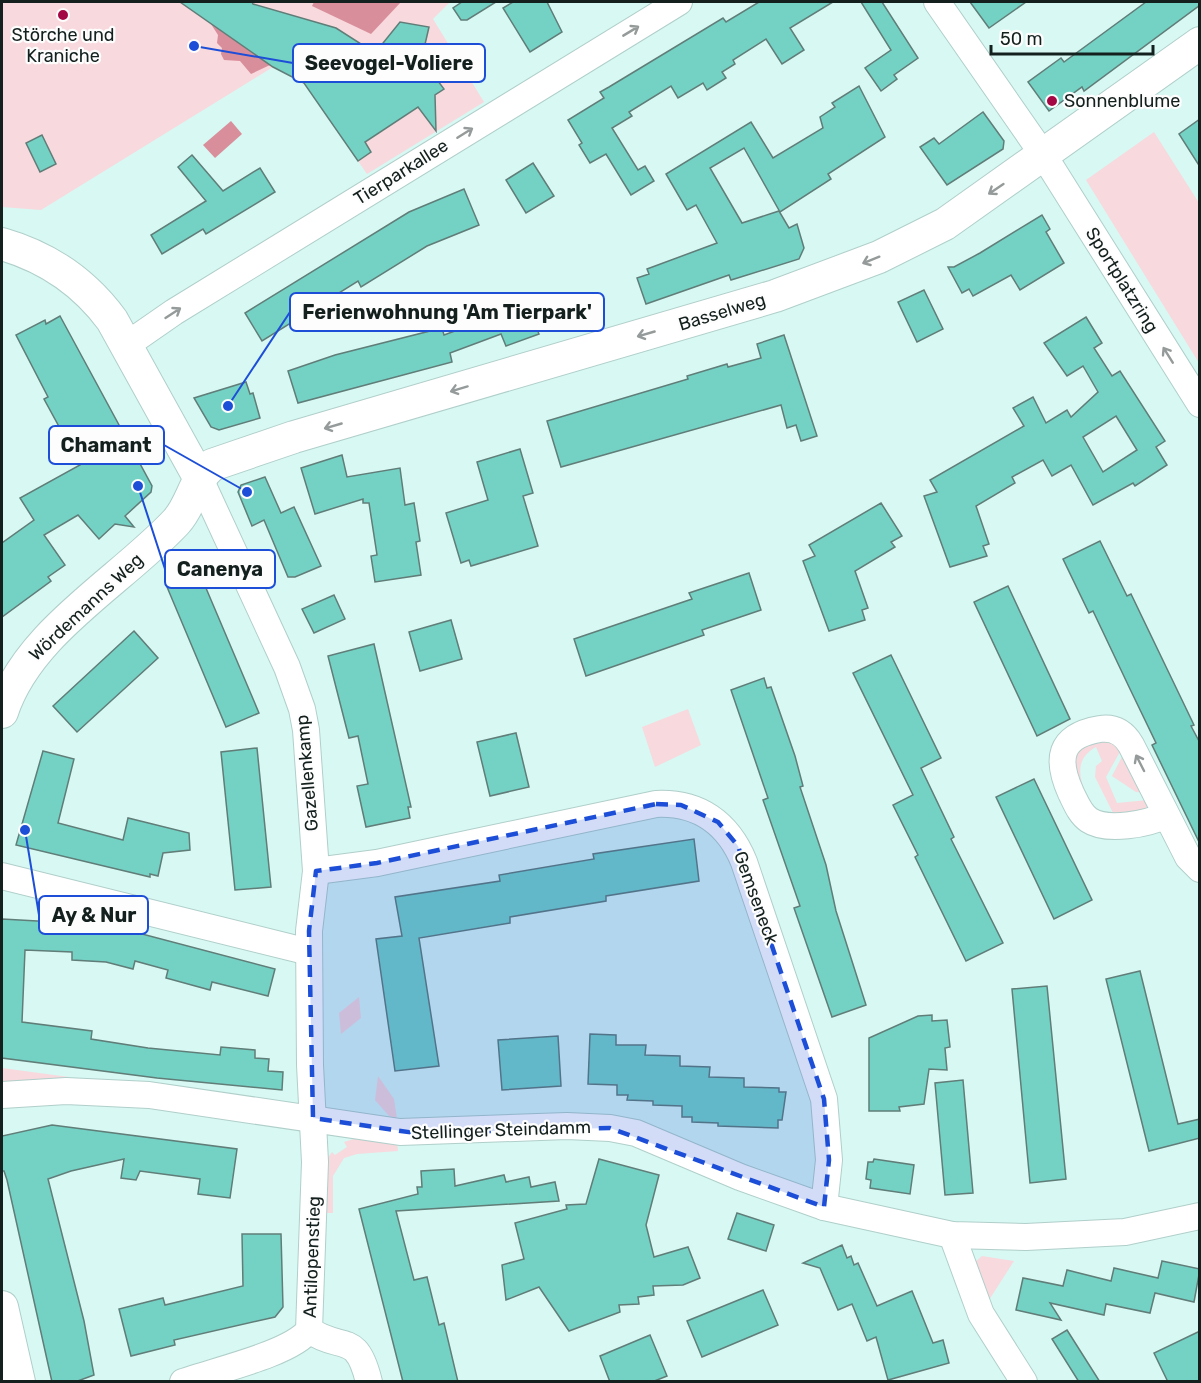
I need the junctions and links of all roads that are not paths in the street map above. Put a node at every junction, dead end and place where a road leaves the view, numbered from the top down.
1 (679, 2) edge
2 (937, 2) edge
3 (1200, 43) edge
4 (1044, 156) junction
5 (2, 244) edge
6 (125, 346) junction
7 (1200, 404) edge
8 (200, 479) junction
9 (2, 712) edge
10 (1166, 815) dead end
11 (1200, 869) edge
12 (316, 871) junction
13 (2, 876) edge
14 (309, 952) junction
15 (2, 1095) edge
16 (313, 1118) junction
17 (824, 1207) junction
18 (1200, 1216) edge
19 (952, 1235) junction
20 (2, 1306) edge
21 (309, 1330) junction
22 (19, 1382) edge
23 (183, 1382) edge
24 (369, 1382) edge
25 (1024, 1382) edge

6 -> 1 street, Tierparkallee
2 - 4 street, Sportplatzring
3 - 4 street, Basselweg
7 -> 4 street, Sportplatzring
4 -> 8 street, Basselweg
5 - 6 street, Gazellenkamp
6 - 8 street, Gazellenkamp
8 - 9 street, Wördemanns Weg
8 - 12 street, Gazellenkamp
10 - 11 street
12 - 14 street, Gazellenkamp
12 - 17 street, Gemseneck
13 - 14 street
14 - 16 street, Gazellenkamp
15 - 16 street, Stellinger Steindamm
16 - 17 street, Stellinger Steindamm
16 - 21 street, Antilopenstieg
17 - 19 street, Stellinger Steindamm
18 - 19 street, Stellinger Steindamm
19 - 25 street
20 - 22 street
21 - 23 street, Antilopenstieg
21 - 24 street

